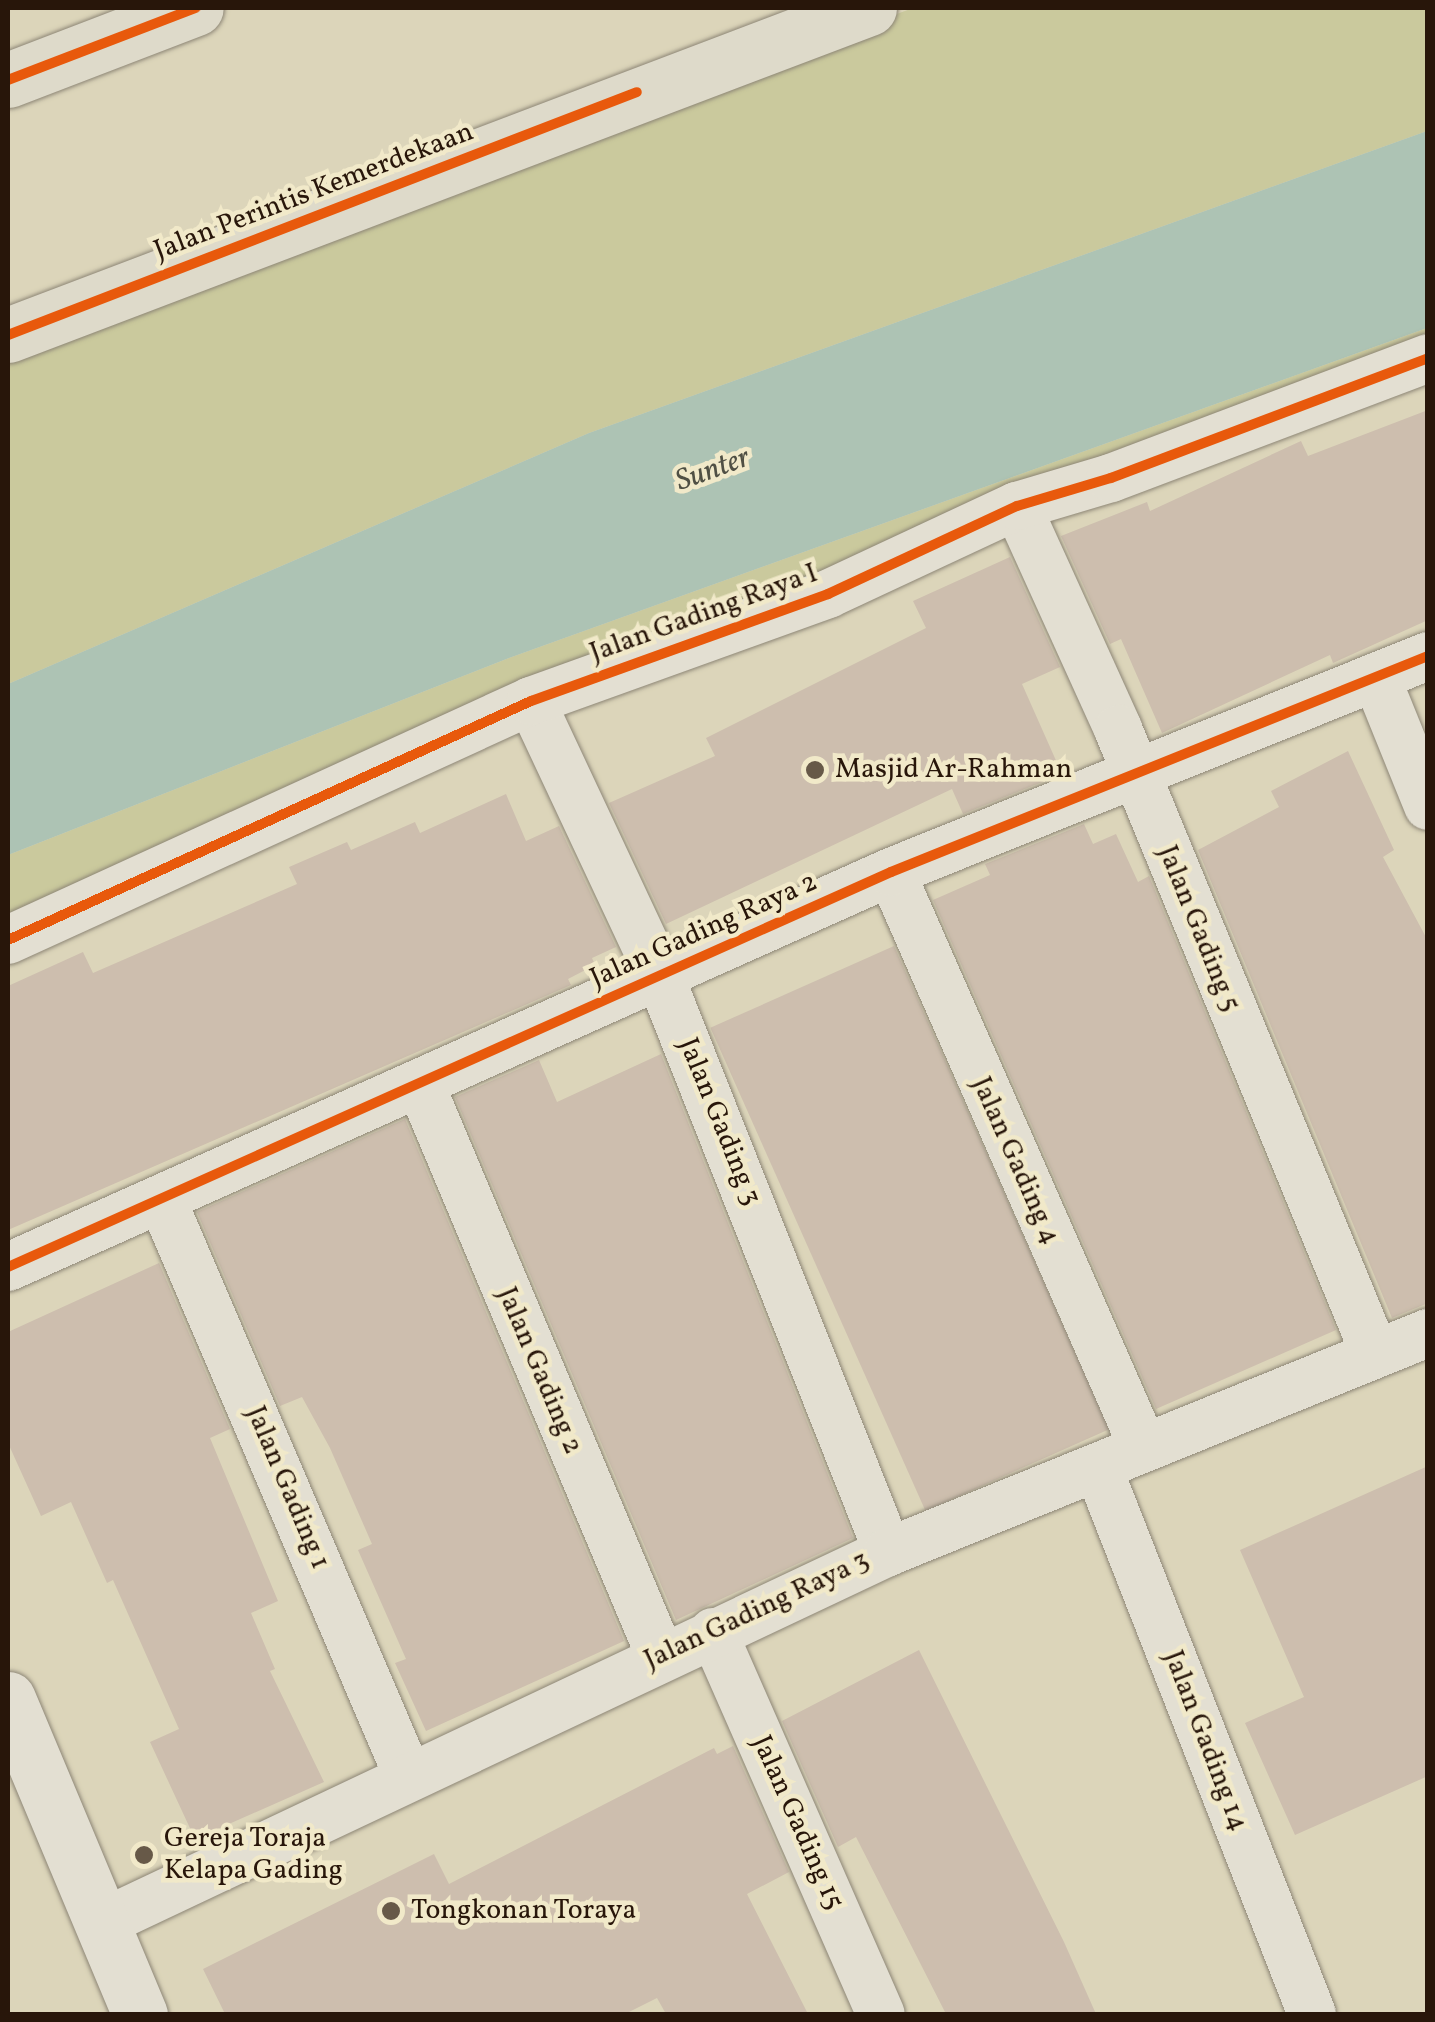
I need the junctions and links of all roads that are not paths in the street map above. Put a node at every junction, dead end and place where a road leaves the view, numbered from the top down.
1 (196, 8) edge
2 (869, 8) edge
3 (8, 80) edge
4 (8, 335) edge
5 (1428, 358) edge
6 (1017, 506) junction
7 (1428, 656) edge
8 (1376, 677) junction
9 (532, 701) junction
10 (1135, 771) junction
11 (1428, 806) edge
12 (891, 872) junction
13 (8, 940) edge
14 (659, 974) junction
15 (421, 1086) junction
16 (163, 1202) junction
17 (8, 1268) edge
18 (1428, 1333) edge
19 (1375, 1354) junction
20 (1144, 1447) junction
21 (1098, 1468) junction
22 (888, 1552) junction
23 (713, 1632) junction
24 (660, 1655) junction
25 (8, 1700) edge
26 (408, 1776) junction
27 (102, 1923) junction
28 (140, 2014) edge
29 (881, 2014) edge
30 (1312, 2014) edge

1 - 3 highway
2 - 4 highway, Jalan Perintis Kemerdekaan
5 - 6 street, Jalan Gading Raya I
6 - 9 street, Jalan Gading Raya I
6 - 10 street, Jalan Gading 5
7 - 8 street, Jalan Gading Raya 2
8 - 10 street, Jalan Gading Raya 2
8 - 11 street
9 - 13 street, Jalan Gading Raya I
9 - 14 street, Jalan Gading 3
10 - 12 street, Jalan Gading Raya 2
10 - 19 street, Jalan Gading 5
12 - 14 street, Jalan Gading Raya 2
12 - 20 street, Jalan Gading 4
14 - 15 street, Jalan Gading Raya 2
14 - 22 street, Jalan Gading 3
15 - 16 street, Jalan Gading Raya 2
15 - 24 street, Jalan Gading 2
16 - 17 street, Jalan Gading Raya 2
16 - 26 street, Jalan Gading 1
18 - 19 street, Jalan Gading Raya 3
19 - 20 street, Jalan Gading Raya 3
20 - 21 street, Jalan Gading Raya 3
21 - 22 street, Jalan Gading Raya 3
21 - 30 street, Jalan Gading 14
22 - 23 street, Jalan Gading Raya 3
23 - 24 street, Jalan Gading Raya 3
23 - 29 street, Jalan Gading 15
24 - 26 street, Jalan Gading Raya 3
25 - 27 street
26 - 27 street, Jalan Gading Raya 3
27 - 28 street

